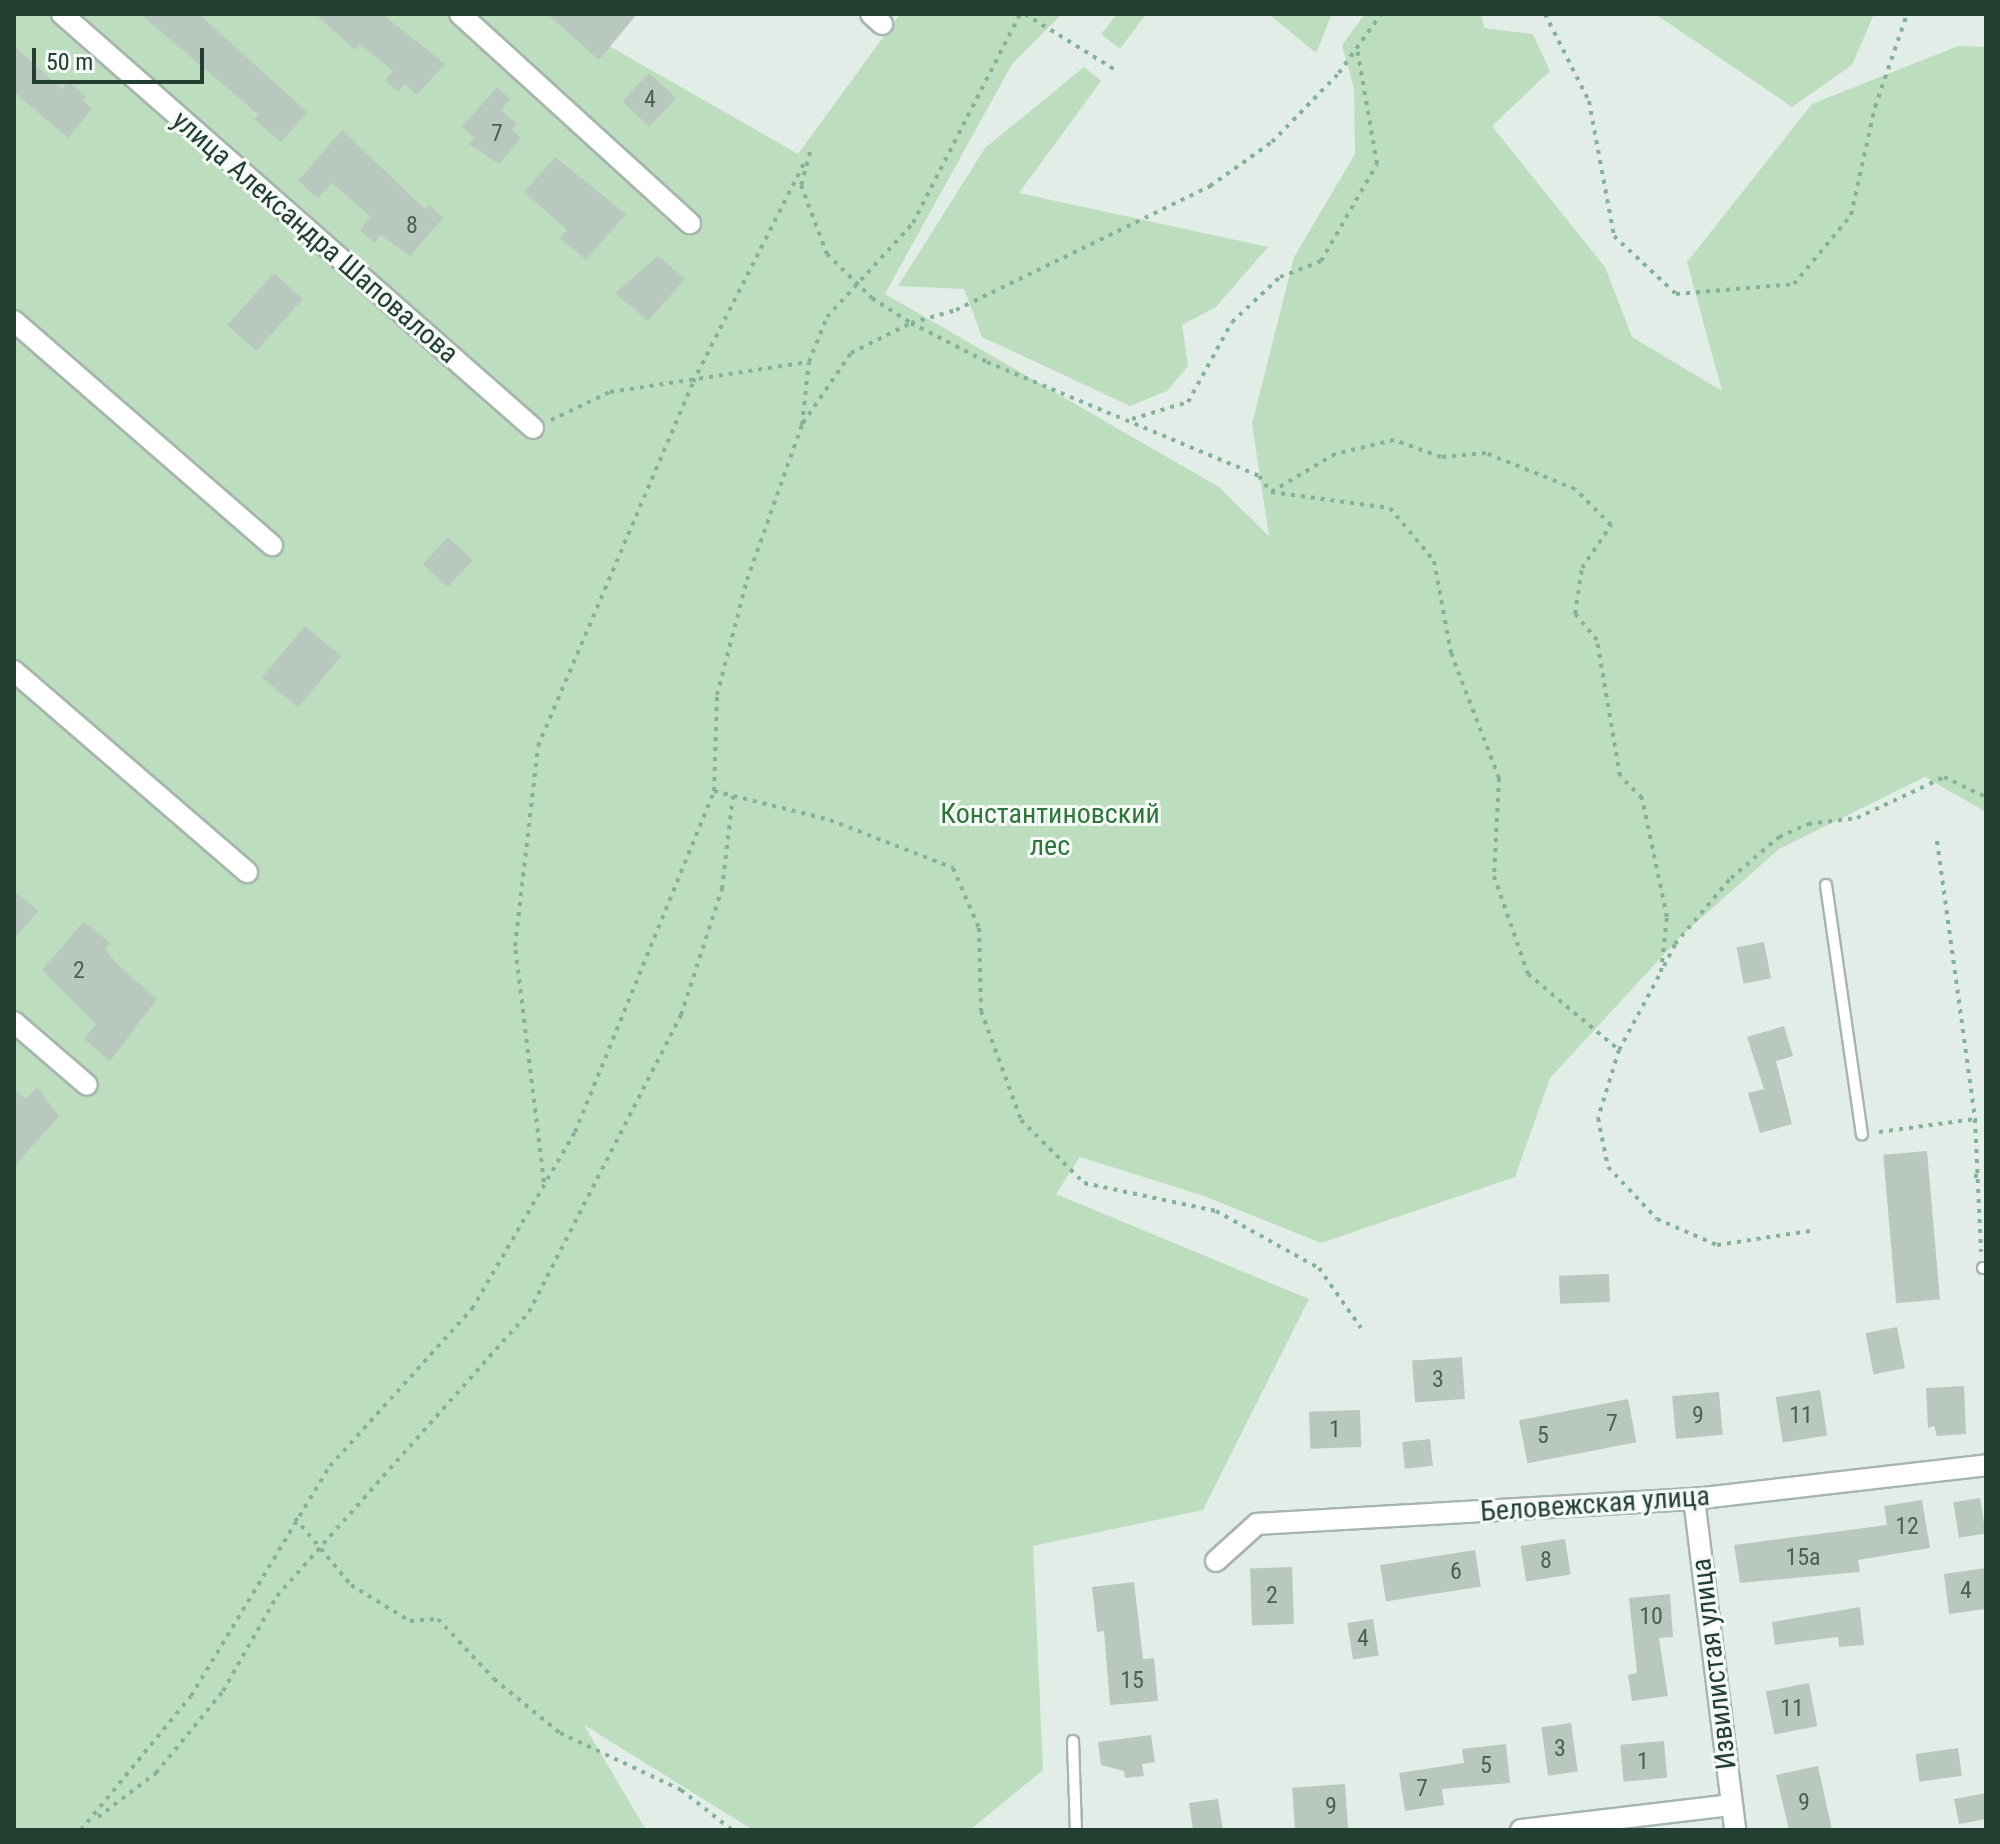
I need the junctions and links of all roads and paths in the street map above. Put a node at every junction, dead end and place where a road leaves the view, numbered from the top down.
1 (62, 14) edge
2 (460, 14) edge
3 (1022, 14) edge
4 (1381, 14) edge
5 (1545, 14) edge
6 (1907, 14) edge
7 (1357, 48) junction
8 (1117, 71) dead end
9 (690, 223) dead end
10 (860, 286) junction
11 (14, 321) edge
12 (911, 323) junction
13 (809, 362) junction
14 (693, 382) junction
15 (1129, 420) junction
16 (802, 425) junction
17 (533, 428) joint
18 (1271, 492) junction
19 (272, 545) dead end
20 (14, 671) edge
21 (714, 791) junction
22 (733, 796) junction
23 (1986, 797) edge
24 (1937, 841) dead end
25 (247, 872) dead end
26 (1826, 885) dead end
27 (1661, 972) junction
28 (14, 1022) edge
29 (1619, 1050) junction
30 (87, 1085) dead end
31 (1975, 1119) junction
32 (1862, 1134) joint
33 (1986, 1175) edge
34 (1974, 1176) junction
35 (544, 1185) junction
36 (1810, 1231) dead end
37 (1984, 1268) edge
38 (1361, 1328) dead end
39 (1986, 1465) edge
40 (1694, 1499) junction
41 (295, 1518) junction
42 (320, 1549) junction
43 (1216, 1561) dead end
44 (1073, 1741) dead end
45 (1731, 1805) junction
46 (98, 1817) dead end
47 (81, 1830) edge
48 (732, 1830) edge
49 (1076, 1830) edge
50 (1521, 1830) edge
51 (1735, 1830) edge

1 - 17 street, улица Александра Шаповалова
2 - 9 street
3 - 8 path
3 - 10 path
4 - 7 path
5 - 6 path
7 - 12 path
7 - 15 path
10 - 12 path
10 - 13 path
10 - 14 path
11 - 19 street
12 - 15 path
12 - 16 path
13 - 14 path
13 - 16 path
14 - 17 path
14 - 35 path
15 - 18 path
16 - 21 path
18 - 27 path
18 - 29 path
20 - 25 street
21 - 22 path
21 - 35 path
22 - 38 path
22 - 42 path
23 - 27 path
24 - 31 path
26 - 32 lane
27 - 29 path
28 - 30 street
29 - 36 path
31 - 32 path
31 - 34 path
33 - 34 path
34 - 37 path
35 - 41 path
39 - 40 street, Беловежская улица
40 - 43 street, Беловежская улица
40 - 45 street, Извилистая улица
41 - 42 path
41 - 47 path
42 - 46 path
42 - 48 path
44 - 49 lane
45 - 50 street
45 - 51 street, Извилистая улица

